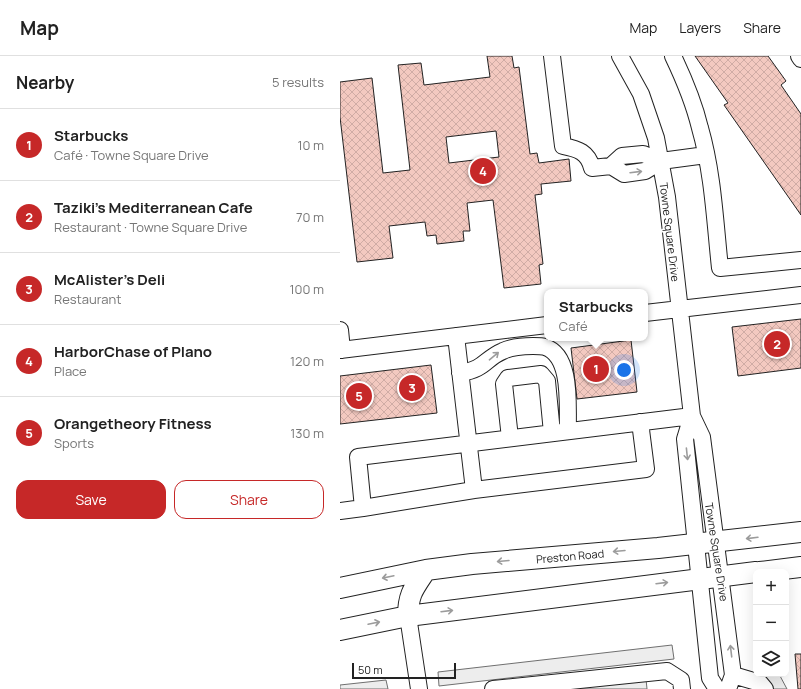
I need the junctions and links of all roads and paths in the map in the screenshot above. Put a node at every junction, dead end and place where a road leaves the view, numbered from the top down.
1 (552, 56) edge
2 (620, 56) edge
3 (673, 56) edge
4 (799, 56) edge
5 (801, 59) edge
6 (706, 155) junction
7 (661, 161) junction
8 (801, 260) edge
9 (801, 295) edge
10 (680, 309) junction
11 (648, 313) edge
12 (544, 325) edge
13 (340, 330) edge
14 (456, 336) junction
15 (341, 350) edge
16 (460, 373) junction
17 (692, 416) junction
18 (640, 422) junction
19 (568, 431) junction
20 (552, 433) junction
21 (510, 438) junction
22 (468, 443) junction
23 (474, 490) junction
24 (364, 508) junction
25 (340, 511) edge
26 (801, 532) edge
27 (717, 542) junction
28 (695, 544) junction
29 (801, 567) edge
30 (785, 569) edge
31 (426, 570) junction
32 (753, 572) edge
33 (721, 576) junction
34 (699, 579) junction
35 (340, 588) edge
36 (408, 616) junction
37 (340, 630) edge
38 (731, 682) edge
39 (419, 689) edge
40 (493, 689) edge
41 (682, 689) edge
42 (717, 689) edge
43 (765, 689) edge

1 - 7 street
2 - 7 street, Towne Square Drive
3 - 6 street
4 - 5 street
6 - 7 street
6 - 8 street
7 - 10 street, Towne Square Drive
9 - 10 street
10 - 11 street
10 - 17 street, Towne Square Drive
12 - 14 street
13 - 15 street
14 - 15 street
14 - 16 street
16 -> 19 street
16 - 22 street
17 - 18 street
17 - 27 street, Towne Square Drive
17 -> 28 street, Towne Square Drive
18 - 19 street
18 - 23 street
19 - 20 street
20 - 21 street
20 - 21 street
21 - 22 street
22 - 23 street
22 - 24 street
23 - 24 street
24 - 25 street
26 -> 27 main road, Preston Road
27 - 28 main road, Preston Road
27 - 33 street, Towne Square Drive
28 -> 31 main road, Preston Road
28 - 34 street, Towne Square Drive
29 - 30 main road
31 -> 35 main road, Preston Road
31 - 36 main road
32 - 33 main road
33 - 34 main road
38 -> 33 street, Towne Square Drive
36 -> 34 main road
34 - 42 street, Towne Square Drive
37 -> 36 main road
36 - 39 street
38 - 43 street
40 - 41 street

